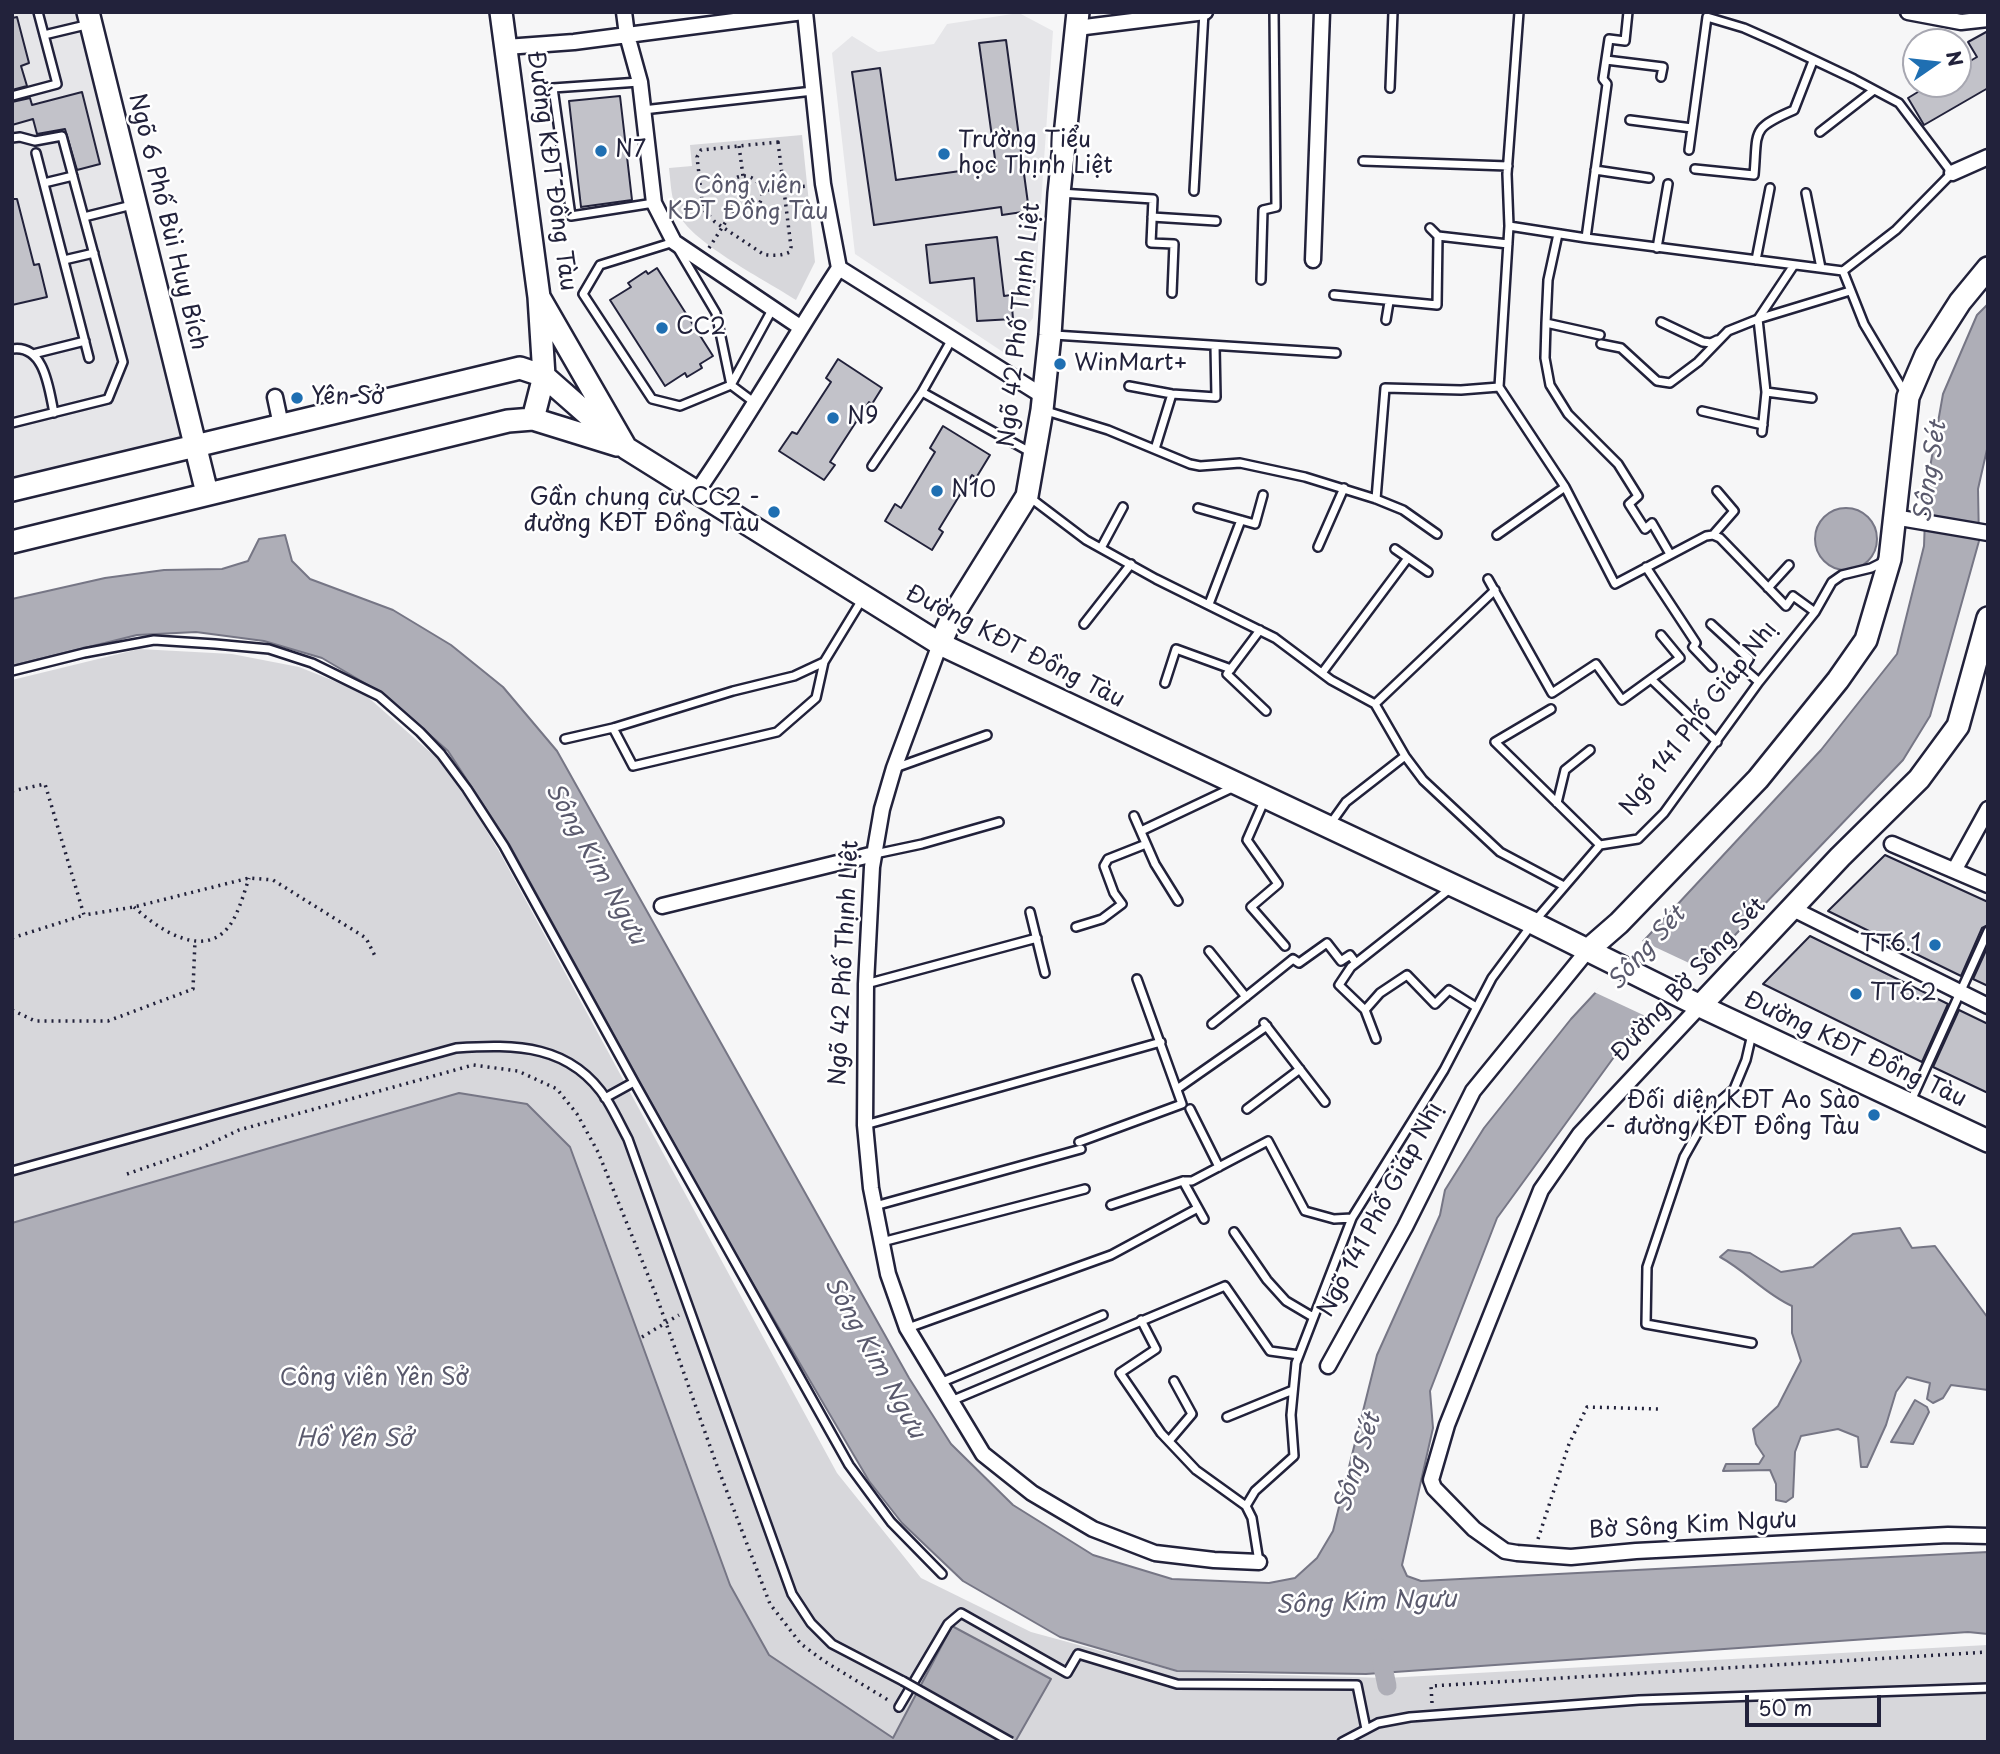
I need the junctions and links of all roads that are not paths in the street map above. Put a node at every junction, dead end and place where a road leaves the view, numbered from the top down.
1 (38, 12) edge
2 (501, 12) edge
3 (624, 12) edge
4 (804, 12) edge
5 (1205, 12) edge
6 (1274, 12) edge
7 (1322, 12) edge
8 (1394, 12) edge
9 (1519, 12) edge
10 (1628, 12) edge
11 (1908, 12) edge
12 (89, 18) edge
13 (1988, 19) edge
14 (1077, 20) edge
15 (44, 35) junction
16 (627, 35) junction
17 (506, 47) junction
18 (1606, 60) junction
19 (1813, 61) junction
20 (1661, 77) dead end
21 (640, 82) junction
22 (1390, 88) dead end
23 (1874, 90) junction
24 (813, 91) junction
25 (12, 96) edge
26 (643, 110) junction
27 (1630, 120) dead end
28 (1692, 128) junction
29 (1820, 132) dead end
30 (12, 138) edge
31 (1689, 150) dead end
32 (36, 153) dead end
33 (1988, 157) edge
34 (1363, 162) dead end
35 (1508, 166) junction
36 (1695, 169) dead end
37 (1595, 170) junction
38 (1952, 173) junction
39 (73, 176) junction
40 (1649, 178) dead end
41 (44, 183) junction
42 (1668, 183) dead end
43 (1770, 188) dead end
44 (1194, 191) dead end
45 (1059, 193) junction
46 (1806, 193) dead end
47 (654, 203) junction
48 (136, 204) junction
49 (84, 217) junction
50 (1152, 217) junction
51 (1216, 221) dead end
52 (1509, 226) junction
53 (1430, 228) dead end
54 (1558, 234) junction
55 (1438, 236) junction
56 (1586, 238) junction
57 (674, 242) junction
58 (1508, 244) junction
59 (1657, 248) junction
60 (94, 253) junction
61 (64, 260) junction
62 (1313, 260) dead end
63 (1756, 260) junction
64 (1794, 264) junction
65 (839, 268) junction
66 (1821, 268) junction
67 (1988, 268) edge
68 (1843, 271) junction
69 (1261, 280) dead end
70 (1850, 291) junction
71 (1172, 293) dead end
72 (1334, 295) dead end
73 (539, 297) junction
74 (1388, 302) junction
75 (774, 308) junction
76 (1386, 320) dead end
77 (1758, 320) junction
78 (1661, 322) dead end
79 (1546, 323) junction
80 (800, 327) junction
81 (1728, 331) junction
82 (1050, 335) junction
83 (1600, 335) dead end
84 (952, 339) junction
85 (85, 341) junction
86 (1601, 344) dead end
87 (1215, 346) junction
88 (12, 349) edge
89 (33, 354) junction
90 (1336, 354) dead end
91 (89, 358) dead end
92 (520, 368) junction
93 (544, 376) junction
94 (731, 385) junction
95 (1129, 386) dead end
96 (1500, 387) junction
97 (922, 393) junction
98 (1766, 393) junction
99 (1172, 394) junction
100 (275, 397) dead end
101 (1908, 397) junction
102 (1812, 398) dead end
103 (755, 403) junction
104 (1043, 403) junction
105 (1702, 411) dead end
106 (54, 413) junction
107 (533, 419) junction
108 (12, 423) edge
109 (281, 425) junction
110 (196, 445) junction
111 (626, 448) junction
112 (1155, 449) junction
113 (1034, 454) junction
114 (872, 466) dead end
115 (1565, 487) junction
116 (1344, 488) junction
117 (12, 491) edge
118 (1717, 491) dead end
119 (207, 493) junction
120 (696, 493) junction
121 (1263, 495) dead end
122 (1027, 496) junction
123 (1376, 499) junction
124 (1123, 507) dead end
125 (1198, 508) dead end
126 (1894, 517) junction
127 (1241, 520) junction
128 (1984, 532) edge
129 (1437, 534) dead end
130 (1497, 535) dead end
131 (1713, 535) junction
132 (12, 542) edge
133 (1318, 547) dead end
134 (1101, 548) junction
135 (1395, 549) dead end
136 (1670, 554) junction
137 (1408, 558) junction
138 (1890, 559) junction
139 (1130, 565) junction
140 (1790, 565) dead end
141 (1646, 567) junction
142 (1428, 572) dead end
143 (1488, 579) dead end
144 (1768, 588) junction
145 (1496, 590) junction
146 (864, 597) junction
147 (1209, 604) junction
148 (1815, 612) junction
149 (1988, 618) edge
150 (1084, 624) dead end
151 (1711, 624) dead end
152 (1260, 630) junction
153 (1661, 635) dead end
154 (940, 644) junction
155 (824, 662) junction
156 (1712, 667) dead end
157 (1231, 668) junction
158 (12, 671) edge
159 (1322, 673) junction
160 (1651, 679) junction
161 (1759, 682) junction
162 (1165, 683) dead end
163 (1375, 704) junction
164 (1551, 709) dead end
165 (1266, 711) dead end
166 (613, 728) junction
167 (987, 735) dead end
168 (565, 739) dead end
169 (1717, 743) junction
170 (1590, 750) dead end
171 (1405, 756) junction
172 (894, 768) junction
173 (1238, 785) junction
174 (1265, 798) junction
175 (1557, 803) junction
176 (1988, 809) edge
177 (1134, 816) dead end
178 (999, 822) dead end
179 (1329, 827) junction
180 (1141, 831) junction
181 (1146, 844) junction
182 (1892, 844) dead end
183 (1600, 845) junction
184 (874, 855) junction
185 (1955, 869) junction
186 (1988, 885) edge
187 (1454, 886) junction
188 (1564, 886) junction
189 (1178, 901) dead end
190 (662, 906) dead end
191 (1793, 909) junction
192 (1030, 912) dead end
193 (1533, 923) junction
194 (1076, 927) dead end
195 (1988, 932) edge
196 (1037, 938) junction
197 (1285, 946) dead end
198 (1588, 950) junction
199 (1209, 951) dead end
200 (1354, 965) junction
201 (1045, 973) dead end
202 (1137, 979) dead end
203 (866, 984) junction
204 (1961, 992) junction
205 (1246, 996) junction
206 (1694, 1003) junction
207 (1988, 1006) edge
208 (1476, 1007) junction
209 (1365, 1010) junction
210 (1212, 1024) dead end
211 (1752, 1030) junction
212 (1376, 1039) dead end
213 (1161, 1042) junction
214 (1300, 1069) junction
215 (634, 1082) junction
216 (1177, 1089) junction
217 (606, 1098) junction
218 (1325, 1102) dead end
219 (1909, 1104) junction
220 (1186, 1106) junction
221 (1247, 1109) dead end
222 (865, 1125) junction
223 (1988, 1141) edge
224 (1219, 1167) junction
225 (12, 1171) edge
226 (1183, 1181) junction
227 (1085, 1189) dead end
228 (1111, 1205) dead end
229 (874, 1206) junction
230 (1198, 1208) junction
231 (1352, 1218) junction
232 (1204, 1219) dead end
233 (1234, 1232) dead end
234 (880, 1242) junction
235 (1103, 1315) dead end
236 (1313, 1317) junction
237 (1141, 1320) junction
238 (907, 1328) junction
239 (1752, 1343) dead end
240 (1299, 1355) junction
241 (1328, 1366) dead end
242 (1174, 1381) dead end
243 (940, 1382) junction
244 (1293, 1390) junction
245 (951, 1401) junction
246 (1227, 1417) dead end
247 (1169, 1441) junction
248 (1431, 1480) joint
249 (1246, 1506) junction
250 (1988, 1536) edge
251 (1259, 1562) joint
252 (943, 1574) dead end
253 (1988, 1688) edge
254 (899, 1707) road end
255 (1366, 1729) junction
256 (1011, 1742) edge
257 (1342, 1742) edge

1 - 15 lane
2 - 17 street, Đường KĐT Đồng Tàu
3 - 16 street
4 - 16 street
4 - 24 street
5 - 14 street
5 - 44 lane
6 - 69 lane
7 - 62 street
8 - 22 lane
9 - 35 lane
10 - 18 lane
11 - 13 street
12 - 15 lane
12 - 48 street, Ngõ 6 Phố Bùi Huy Bích
14 - 45 street, Ngõ 42 Phố Thịnh Liệt
15 - 25 lane
16 - 17 street
16 - 21 street
17 - 73 street, Đường KĐT Đồng Tàu
18 - 20 lane
18 - 37 lane
19 - 23 lane
19 - 28 lane
19 - 36 lane
21 - 26 street
21 - 47 lane
23 - 29 lane
23 - 38 lane
24 - 26 lane
24 - 65 street
26 - 47 street
27 - 28 lane
28 - 31 lane
30 - 39 lane
32 - 41 lane
33 - 38 street
34 - 35 lane
35 - 52 lane
37 - 40 lane
37 - 56 lane
38 - 68 lane
39 - 41 lane
39 - 49 lane
41 - 61 lane
42 - 59 lane
43 - 63 lane
45 - 50 lane
45 - 82 street, Ngõ 42 Phố Thịnh Liệt
46 - 66 lane
47 - 57 street
48 - 49 lane
48 - 110 street, Ngõ 6 Phố Bùi Huy Bích
49 - 60 lane
50 - 51 lane
50 - 71 lane
52 - 54 lane
52 - 58 lane
53 - 55 lane
54 - 56 lane
54 - 79 lane
55 - 58 lane
55 - 74 lane
56 - 59 lane
57 - 75 street
57 - 94 lane
57 - 94 lane
58 - 96 lane
59 - 63 lane
60 - 61 lane
60 - 106 lane
61 - 85 lane
63 - 64 lane
64 - 66 lane
64 - 77 lane
65 - 80 street
65 - 84 street
66 - 68 lane
67 - 101 street
68 - 70 lane
70 - 77 lane
70 - 101 lane
72 - 74 lane
73 - 92 street
73 - 93 street
73 - 111 street, Đường KĐT Đồng Tàu
74 - 76 lane
75 - 80 street
75 - 94 lane
77 - 81 lane
77 - 98 lane
78 - 81 lane
79 - 83 lane
79 - 136 lane
80 - 103 street
81 - 86 lane
82 - 87 lane
82 - 104 street, Ngõ 42 Phố Thịnh Liệt
84 - 97 lane
84 - 104 street
85 - 89 lane
85 - 91 lane
87 - 90 lane
87 - 99 lane
88 - 89 lane
89 - 106 lane
92 - 93 street
92 - 107 street
92 - 109 street
93 - 107 street
93 - 111 street
94 - 103 lane
95 - 99 lane
96 - 115 lane
96 - 123 lane
97 - 113 lane
97 - 114 lane
98 - 102 lane
98 - 105 lane
99 - 112 lane
100 - 109 street
101 - 126 street
103 - 120 street
104 - 112 lane
104 - 113 street, Ngõ 42 Phố Thịnh Liệt
106 - 108 lane
107 - 111 street
107 - 119 street
109 - 110 street
110 - 117 street
110 - 119 street, Ngõ 6 Phố Bùi Huy Bích
111 - 120 street, Đường KĐT Đồng Tàu
112 - 116 lane
113 - 122 street, Ngõ 42 Phố Thịnh Liệt
115 - 130 lane
115 - 141 lane
116 - 123 lane
116 - 133 lane
118 - 131 lane
119 - 132 street
120 - 146 street, Đường KĐT Đồng Tàu
121 - 127 lane
122 - 134 lane
122 - 154 street, Ngõ 42 Phố Thịnh Liệt
123 - 129 lane
124 - 134 lane
125 - 127 lane
126 - 128 street
126 - 138 street
127 - 147 lane
131 - 136 lane
131 - 144 lane
134 - 139 lane
135 - 137 lane
136 - 141 lane
137 - 142 lane
137 - 159 lane
138 - 148 lane, Ngõ 141 Phố Giáp Nhị
138 - 198 street
139 - 147 lane
139 - 150 lane
140 - 144 lane
141 - 156 lane
143 - 145 lane
144 - 148 lane
145 - 160 lane
145 - 163 lane
146 - 154 street, Đường KĐT Đồng Tàu
146 - 155 lane
147 - 152 lane
148 - 161 lane, Ngõ 141 Phố Giáp Nhị
149 - 191 street, Đường Bờ Sông Sét
151 - 161 lane
152 - 157 lane
152 - 159 lane
153 - 160 lane
154 - 172 street, Ngõ 42 Phố Thịnh Liệt
154 - 173 street, Đường KĐT Đồng Tàu
155 - 166 lane
155 - 166 lane
157 - 162 lane
157 - 165 lane
158 - 215 lane
159 - 163 lane
160 - 169 lane
161 - 169 lane, Ngõ 141 Phố Giáp Nhị
163 - 171 lane
164 - 175 lane
166 - 168 lane
167 - 172 lane
169 - 183 lane, Ngõ 141 Phố Giáp Nhị
170 - 175 lane
171 - 179 lane
171 - 188 lane
172 - 184 street, Ngõ 42 Phố Thịnh Liệt
173 - 174 street, Đường KĐT Đồng Tàu
173 - 180 lane
174 - 179 street, Đường KĐT Đồng Tàu
174 - 197 lane
175 - 183 lane
176 - 185 street
177 - 180 lane
178 - 184 lane
179 - 187 street, Đường KĐT Đồng Tàu
180 - 181 lane
181 - 189 lane
181 - 194 lane
182 - 185 street
183 - 188 lane, Ngõ 141 Phố Giáp Nhị
184 - 190 street
184 - 203 street, Ngõ 42 Phố Thịnh Liệt
185 - 186 street
187 - 193 street, Đường KĐT Đồng Tàu
187 - 200 lane
188 - 193 lane, Ngõ 141 Phố Giáp Nhị
191 - 204 street
191 - 206 street, Đường Bờ Sông Sét
192 - 196 lane
193 - 198 street, Đường KĐT Đồng Tàu
193 - 208 lane, Ngõ 141 Phố Giáp Nhị
195 - 204 lane
196 - 201 lane
196 - 203 lane
198 - 206 street, Đường KĐT Đồng Tàu
198 - 241 street, Ngõ 141 Phố Giáp Nhị
199 - 205 lane
200 - 205 lane
200 - 209 lane
202 - 213 lane
203 - 222 street, Ngõ 42 Phố Thịnh Liệt
204 - 207 street
204 - 219 lane
205 - 210 lane
206 - 211 street, Đường KĐT Đồng Tàu
206 - 248 street, Đường Bờ Sông Sét
208 - 209 lane
208 - 231 lane, Ngõ 141 Phố Giáp Nhị
209 - 212 lane
211 - 219 street, Đường KĐT Đồng Tàu
211 - 239 lane
213 - 216 lane
213 - 222 lane
214 - 216 lane
214 - 218 lane
214 - 221 lane
215 - 217 lane
215 - 252 lane
216 - 220 lane
217 - 225 lane
217 - 256 lane, bridge
219 - 223 street, Đường KĐT Đồng Tàu
220 - 224 lane
220 - 229 lane
222 - 229 street, Ngõ 42 Phố Thịnh Liệt
224 - 226 lane
224 - 231 lane
226 - 228 lane
226 - 230 lane
227 - 234 lane
229 - 234 street, Ngõ 42 Phố Thịnh Liệt
230 - 232 lane
230 - 238 lane
231 - 236 lane, Ngõ 141 Phố Giáp Nhị
233 - 236 lane
234 - 238 street, Ngõ 42 Phố Thịnh Liệt
235 - 243 lane
236 - 240 lane, Ngõ 141 Phố Giáp Nhị
237 - 240 lane
237 - 245 lane
237 - 247 lane
238 - 243 street, Ngõ 42 Phố Thịnh Liệt
240 - 244 lane, Ngõ 141 Phố Giáp Nhị
242 - 247 lane
243 - 245 street, Ngõ 42 Phố Thịnh Liệt
244 - 246 lane
244 - 249 lane, Ngõ 141 Phố Giáp Nhị
245 - 251 street, Ngõ 42 Phố Thịnh Liệt
247 - 249 lane
248 - 250 street, Bờ Sông Kim Ngưu
249 - 251 lane
253 - 255 lane
254 - 255 lane
255 - 257 lane

